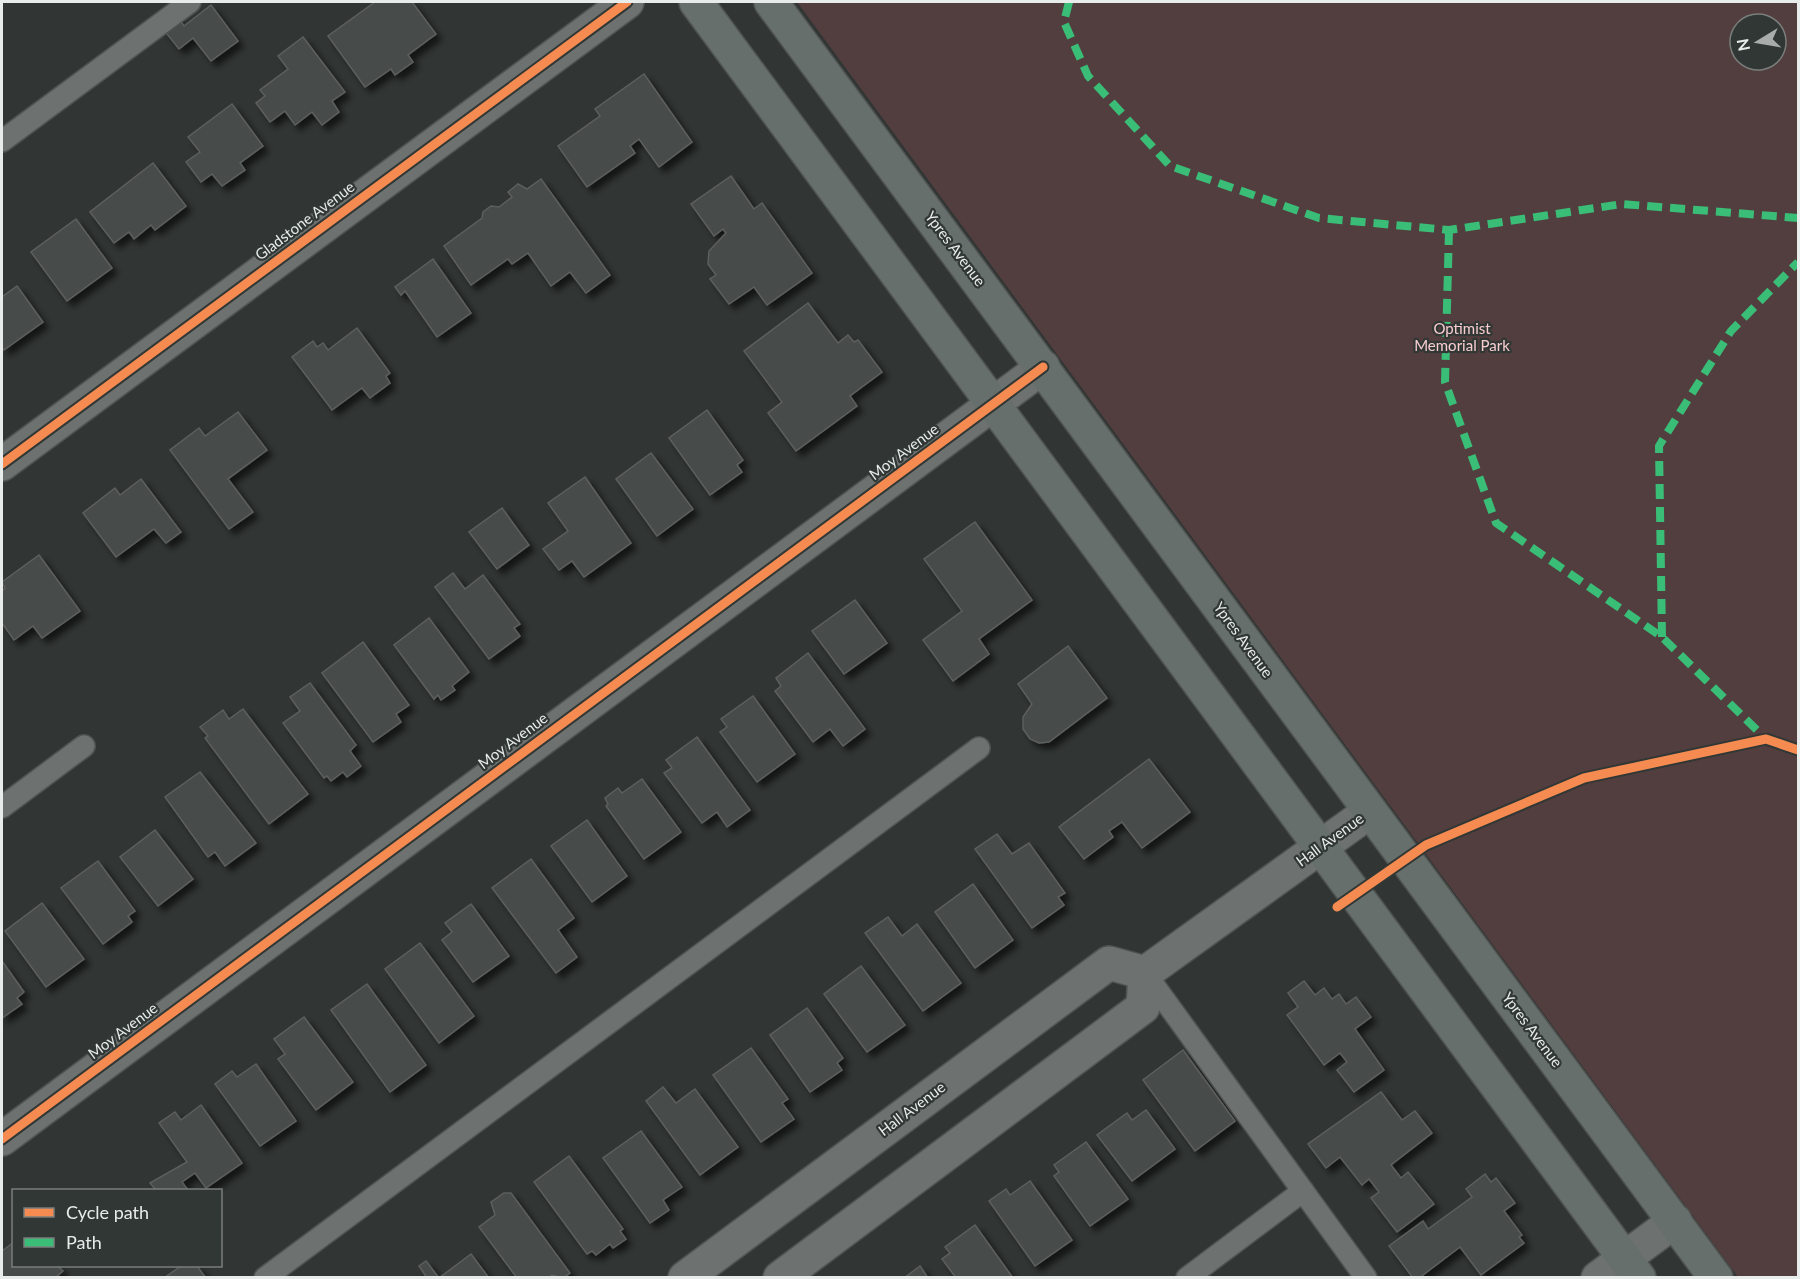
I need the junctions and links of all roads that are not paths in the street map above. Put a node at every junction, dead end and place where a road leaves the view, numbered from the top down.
1 (190, 2) edge
2 (627, 2) edge
3 (696, 2) edge
4 (771, 2) edge
5 (2, 141) edge
6 (1043, 367) junction
7 (993, 404) junction
8 (2, 464) edge
9 (84, 746) dead end
10 (979, 748) dead end
11 (2, 807) edge
12 (1369, 812) junction
13 (1321, 847) junction
14 (1145, 973) junction
15 (2, 1140) edge
16 (1303, 1191) junction
17 (1675, 1221) junction
18 (1632, 1268) edge
19 (265, 1278) edge
20 (685, 1278) edge
21 (780, 1278) edge
22 (1186, 1278) edge
23 (1366, 1278) edge
24 (1598, 1278) edge
25 (1716, 1278) edge

1 - 5 lane
2 - 8 street, Gladstone Avenue
3 - 7 main road
4 - 6 main road, Ypres Avenue
6 - 7 street, Moy Avenue
6 - 12 main road, Ypres Avenue
7 - 13 main road
7 - 15 street, Moy Avenue
9 - 11 lane
10 - 19 lane
12 - 13 street, Hall Avenue
12 - 17 main road, Ypres Avenue
13 - 14 street, Hall Avenue
13 - 18 main road
14 - 16 lane
14 - 20 street, Hall Avenue
14 - 21 street
16 - 22 lane
16 - 23 lane
17 - 18 street
17 - 25 main road, Ypres Avenue
18 - 24 street

